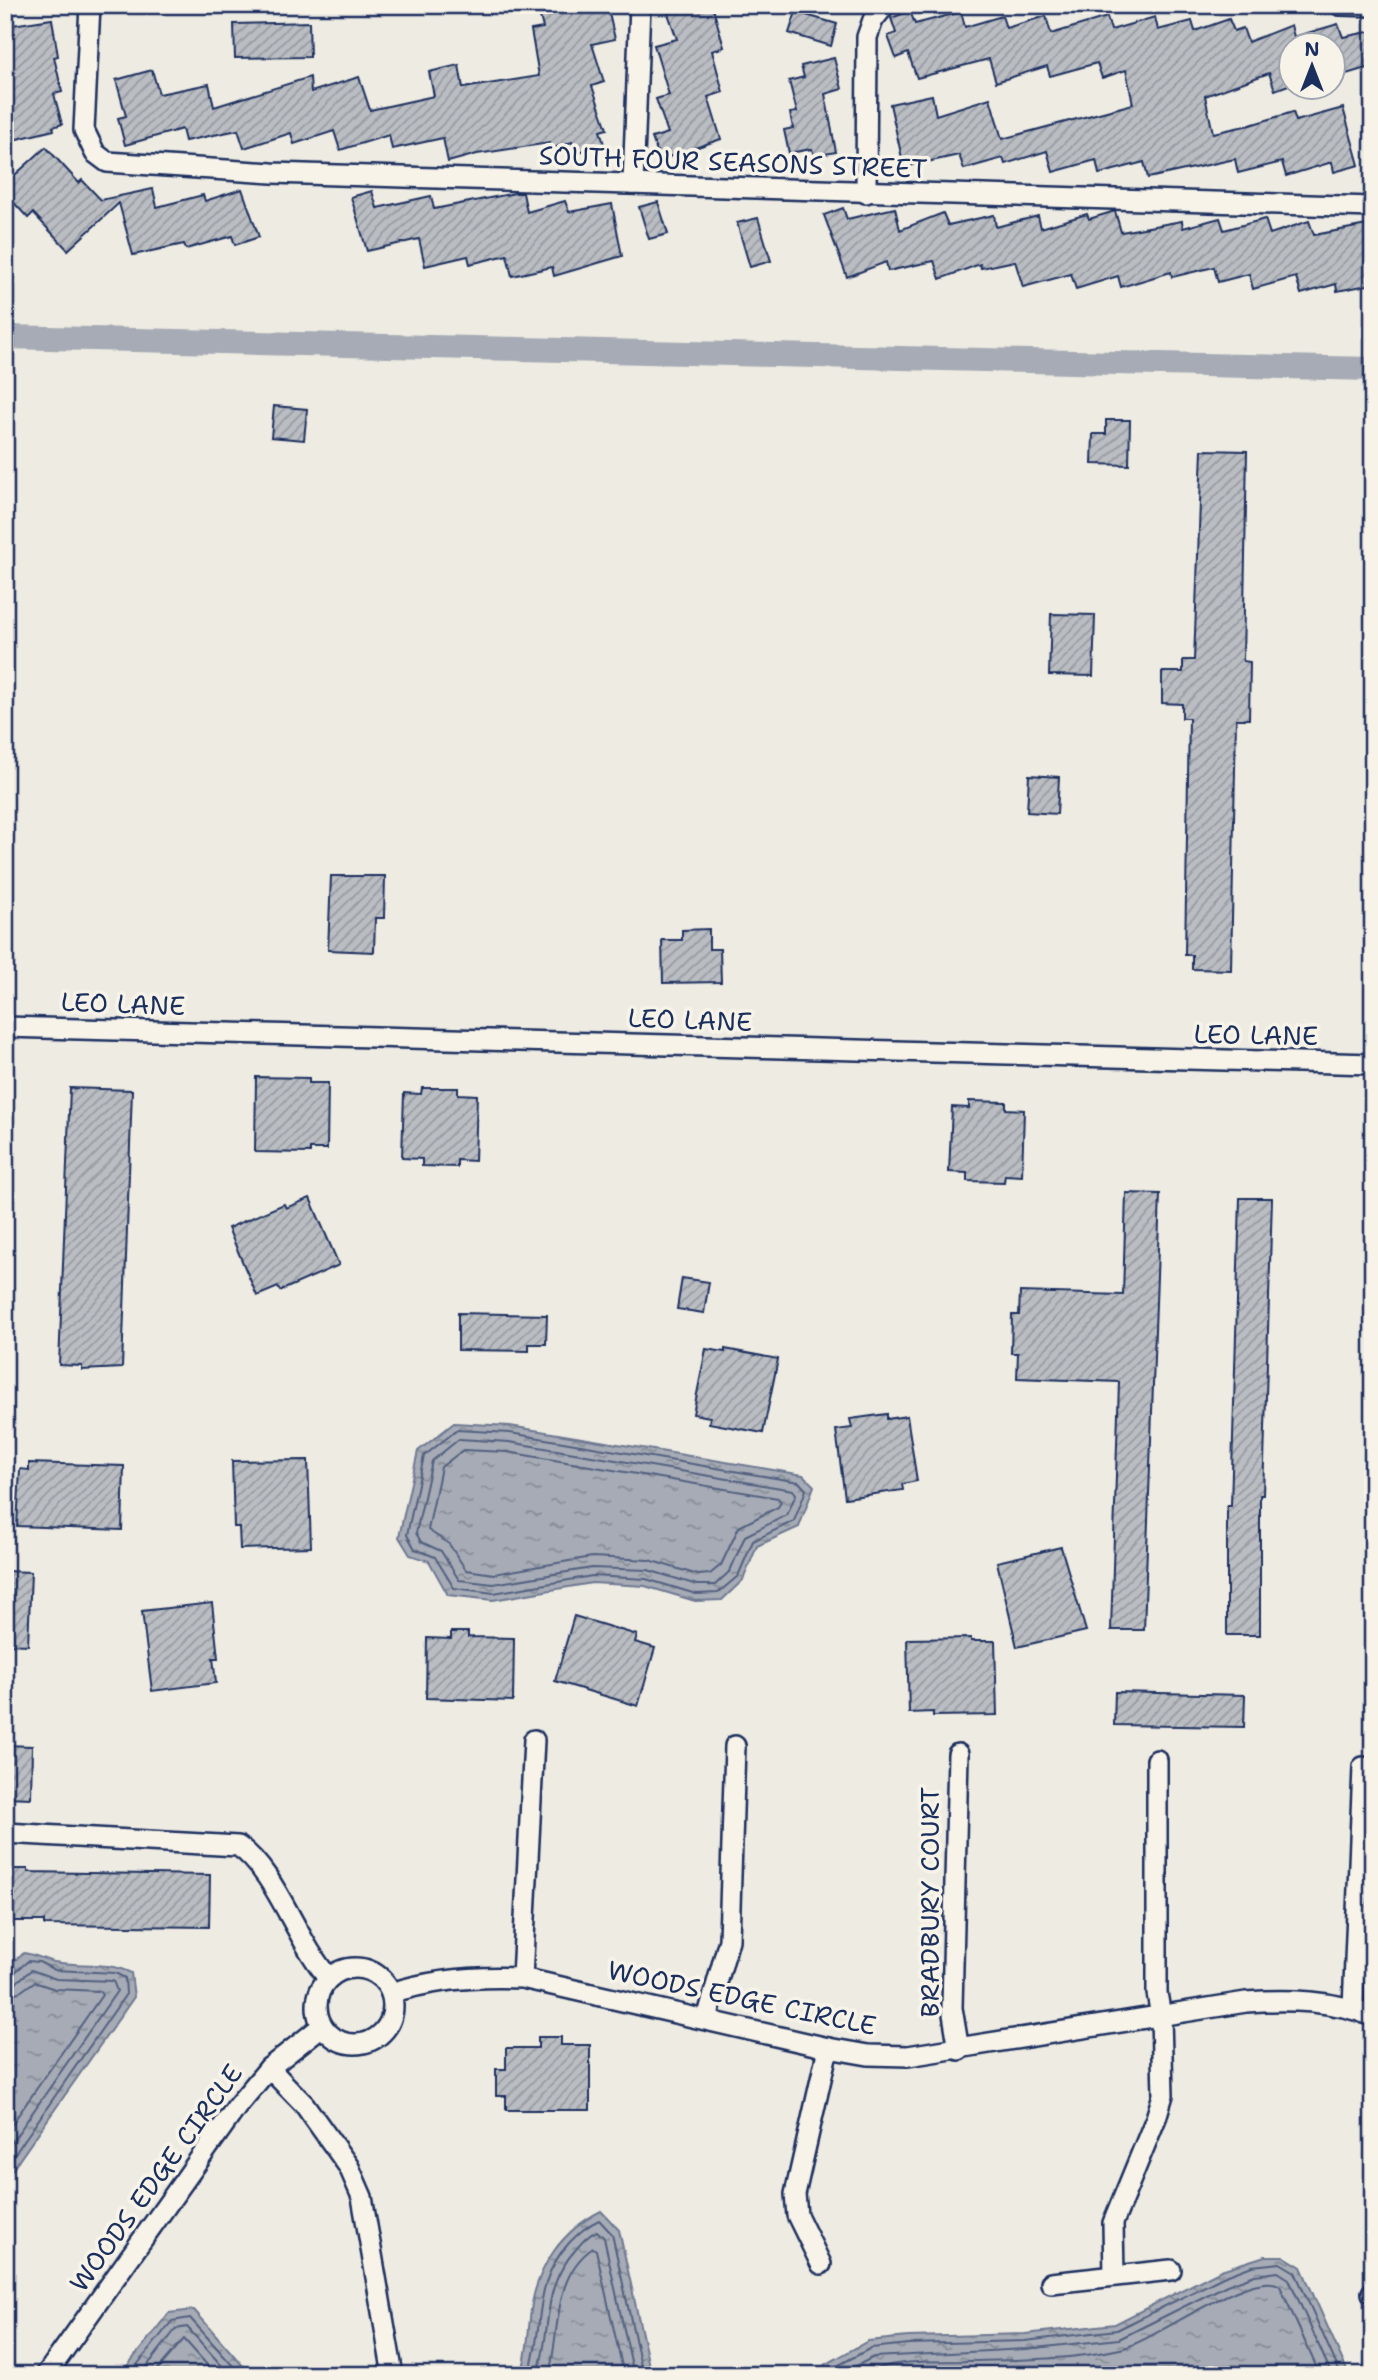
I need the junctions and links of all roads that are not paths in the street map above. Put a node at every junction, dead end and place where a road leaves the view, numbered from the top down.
1 (90, 5) edge
2 (640, 5) edge
3 (885, 5) edge
4 (1340, 5) edge
5 (1373, 6) edge
6 (633, 184) junction
7 (866, 193) junction
8 (1373, 207) edge
9 (5, 1027) edge
10 (1373, 1064) edge
11 (534, 1740) dead end
12 (735, 1746) dead end
13 (958, 1754) dead end
14 (1157, 1760) dead end
15 (1363, 1767) dead end
16 (5, 1833) edge
17 (329, 1978) junction
18 (522, 1978) junction
19 (391, 1993) junction
20 (1353, 2008) junction
21 (1161, 2015) junction
22 (1373, 2016) edge
23 (707, 2019) junction
24 (322, 2026) junction
25 (828, 2048) junction
26 (959, 2050) junction
27 (269, 2068) junction
28 (821, 2264) dead end
29 (1171, 2270) dead end
30 (1114, 2276) junction
31 (1051, 2283) dead end
32 (46, 2375) edge
33 (393, 2375) edge

1 - 6 street, SOUTH FOUR SEASONS STREET
2 - 6 street
3 - 7 street
4 - 5 street
6 - 7 street, SOUTH FOUR SEASONS STREET
7 - 8 street, SOUTH FOUR SEASONS STREET
9 - 10 street, LEO LANE
11 - 18 street
12 - 23 street
13 - 26 street, BRADBURY COURT
14 - 21 street
15 - 20 street
16 - 17 street
17 - 19 street
17 - 24 street
18 - 19 street, WOODS EDGE CIRCLE
18 - 23 street, WOODS EDGE CIRCLE
19 - 24 street
20 - 21 street, WOODS EDGE CIRCLE
20 - 22 street, WOODS EDGE CIRCLE
21 - 26 street, WOODS EDGE CIRCLE
21 - 30 street
23 - 25 street, WOODS EDGE CIRCLE
24 - 27 street, WOODS EDGE CIRCLE
25 - 26 street, WOODS EDGE CIRCLE
25 - 28 street
27 - 32 street, WOODS EDGE CIRCLE
27 - 33 street
29 - 30 street
30 - 31 street

